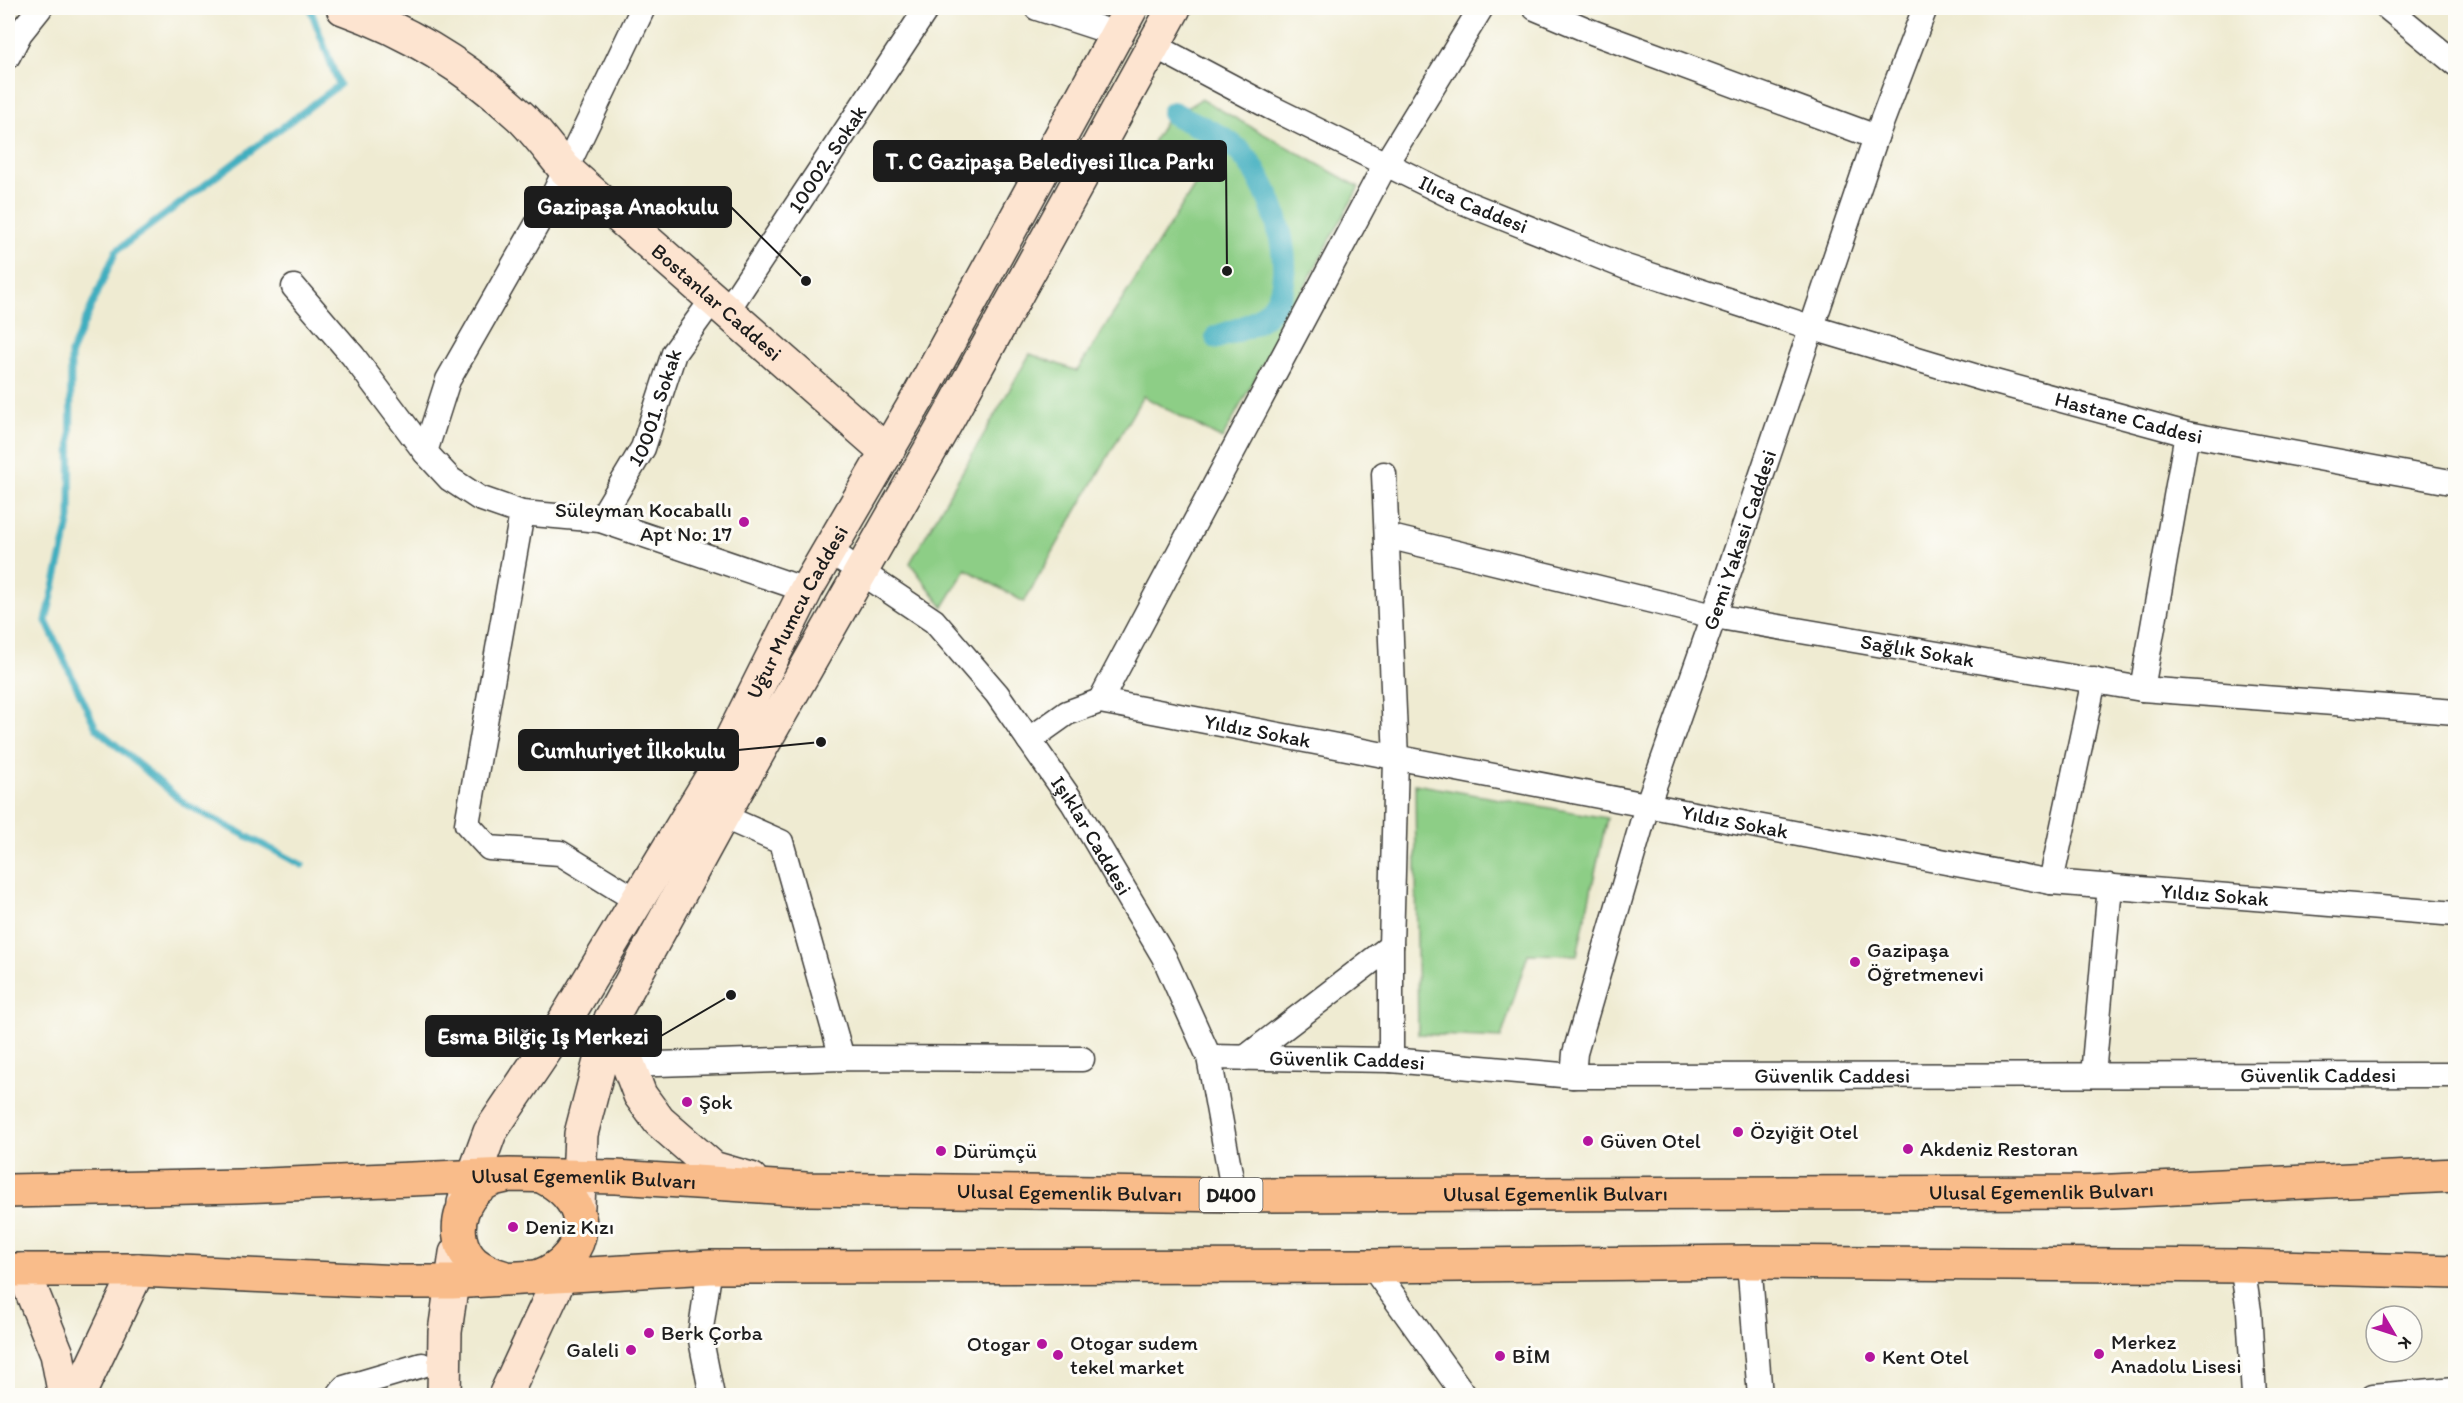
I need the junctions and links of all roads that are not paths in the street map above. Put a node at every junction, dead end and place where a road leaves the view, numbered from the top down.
1 (40, 8) edge
2 (343, 8) edge
3 (643, 8) edge
4 (927, 8) edge
5 (1037, 8) edge
6 (1174, 8) edge
7 (1481, 8) edge
8 (1534, 8) edge
9 (1925, 8) edge
10 (2388, 8) edge
11 (1124, 21) edge
12 (1153, 45) junction
13 (8, 56) edge
14 (2456, 63) edge
15 (1876, 137) junction
16 (1385, 165) junction
17 (565, 169) junction
18 (294, 287) dead end
19 (720, 305) junction
20 (1810, 327) junction
21 (2187, 434) junction
22 (425, 452) junction
23 (885, 455) junction
24 (1384, 474) dead end
25 (2456, 483) edge
26 (522, 513) junction
27 (600, 520) junction
28 (1387, 536) junction
29 (830, 551) junction
30 (861, 571) junction
31 (806, 590) junction
32 (1714, 616) junction
33 (2094, 680) junction
34 (2142, 688) junction
35 (1100, 700) junction
36 (2456, 712) edge
37 (1029, 740) junction
38 (1396, 759) junction
39 (1647, 806) junction
40 (722, 816) junction
41 (2051, 882) junction
42 (2110, 885) junction
43 (638, 901) junction
44 (2456, 914) edge
45 (1390, 946) junction
46 (611, 1019) junction
47 (1209, 1057) junction
48 (1245, 1058) junction
49 (842, 1059) junction
50 (1083, 1059) dead end
51 (1391, 1060) junction
52 (627, 1065) junction
53 (2093, 1075) junction
54 (1573, 1076) junction
55 (2456, 1076) edge
56 (2456, 1174) edge
57 (509, 1175) junction
58 (472, 1177) junction
59 (545, 1178) junction
60 (579, 1178) junction
61 (806, 1189) junction
62 (8, 1191) edge
63 (1234, 1195) junction
64 (578, 1211) junction
65 (460, 1222) junction
66 (1749, 1262) junction
67 (1372, 1266) junction
68 (2242, 1266) junction
69 (710, 1267) junction
70 (15, 1270) edge
71 (138, 1270) junction
72 (557, 1270) junction
73 (2456, 1272) edge
74 (503, 1277) junction
75 (452, 1282) junction
76 (422, 1365) dead end
77 (2456, 1389) edge
78 (65, 1395) edge
79 (78, 1395) edge
80 (338, 1395) edge
81 (444, 1395) edge
82 (505, 1395) edge
83 (712, 1395) edge
84 (1465, 1395) edge
85 (1760, 1395) edge
86 (2254, 1395) edge
87 (2373, 1395) edge

1 - 13 street
2 - 17 main road, Bostanlar Caddesi
3 - 17 street
4 - 19 street, 10002. Sokak
5 - 11 street
6 - 12 main road, Uğur Mumcu Caddesi
7 - 16 street
8 - 15 street
9 - 15 street, Gemi Yakasi Caddesi
10 - 14 street
11 - 23 main road, Uğur Mumcu Caddesi
12 - 16 street, Ilıca Caddesi
12 - 30 main road, Uğur Mumcu Caddesi
15 - 20 street, Gemi Yakasi Caddesi
16 - 20 street, Ilıca Caddesi
16 - 35 street
17 - 19 main road, Bostanlar Caddesi
17 - 22 street
18 - 22 street
19 - 23 main road, Bostanlar Caddesi
19 - 27 street, 10001. Sokak
20 - 21 street, Hastane Caddesi
20 - 32 street, Gemi Yakasi Caddesi
21 - 25 street, Hastane Caddesi
21 - 34 street
22 - 26 street
23 - 29 main road, Uğur Mumcu Caddesi
24 - 28 street
26 - 27 street
26 - 43 street
27 - 31 street
28 - 32 street, Sağlık Sokak
28 - 38 street
29 - 30 street, Işıklar Caddesi
29 - 31 main road, Uğur Mumcu Caddesi
30 - 37 street, Işıklar Caddesi
30 - 40 main road, Uğur Mumcu Caddesi
31 - 43 main road, Uğur Mumcu Caddesi
32 - 33 street, Sağlık Sokak
32 - 39 street, Gemi Yakasi Caddesi
33 - 34 street, Sağlık Sokak
33 - 41 street
34 - 36 street, Sağlık Sokak
35 - 37 street
35 - 38 street, Yıldız Sokak
37 - 47 street, Işıklar Caddesi
38 - 39 street, Yıldız Sokak
38 - 45 street
39 - 41 street, Yıldız Sokak
39 - 54 street, Gemi Yakasi Caddesi
40 - 46 main road, Uğur Mumcu Caddesi
40 - 49 street
41 - 42 street, Yıldız Sokak
42 - 44 street, Yıldız Sokak
42 - 53 street
43 - 58 main road, Uğur Mumcu Caddesi
45 - 48 street
45 - 51 street
46 - 52 main road
46 - 60 main road, Uğur Mumcu Caddesi
47 - 48 street, Güvenlik Caddesi
47 - 63 street, Işıklar Caddesi
48 - 51 street, Güvenlik Caddesi
49 - 50 street
49 - 52 street
51 - 54 street, Güvenlik Caddesi
52 - 61 main road
53 - 54 street, Güvenlik Caddesi
53 - 55 street, Güvenlik Caddesi
56 - 63 highway, Ulusal Egemenlik Bulvarı / D400
57 - 58 highway, Ulusal Egemenlik Bulvarı / D400
57 - 59 highway, Ulusal Egemenlik Bulvarı / D400
57 - 65 highway
58 - 62 highway, Ulusal Egemenlik Bulvarı / D400
58 - 65 main road, Uğur Mumcu Caddesi
59 - 60 highway, Ulusal Egemenlik Bulvarı / D400
59 - 64 highway
60 - 61 highway, Ulusal Egemenlik Bulvarı / D400
60 - 64 main road, Uğur Mumcu Caddesi
61 - 63 highway, Ulusal Egemenlik Bulvarı / D400
64 - 72 highway
65 - 74 highway
65 - 75 main road, Uğur Mumcu Caddesi
66 - 67 highway
66 - 68 highway
66 - 85 street
67 - 69 highway
67 - 84 street
68 - 73 highway
68 - 86 street
69 - 72 highway
69 - 83 street
70 - 71 highway
70 - 78 main road
71 - 75 highway
71 - 79 main road
72 - 74 highway
72 - 82 main road
74 - 75 highway
75 - 81 main road, Uğur Mumcu Caddesi
76 - 80 street
77 - 87 street

